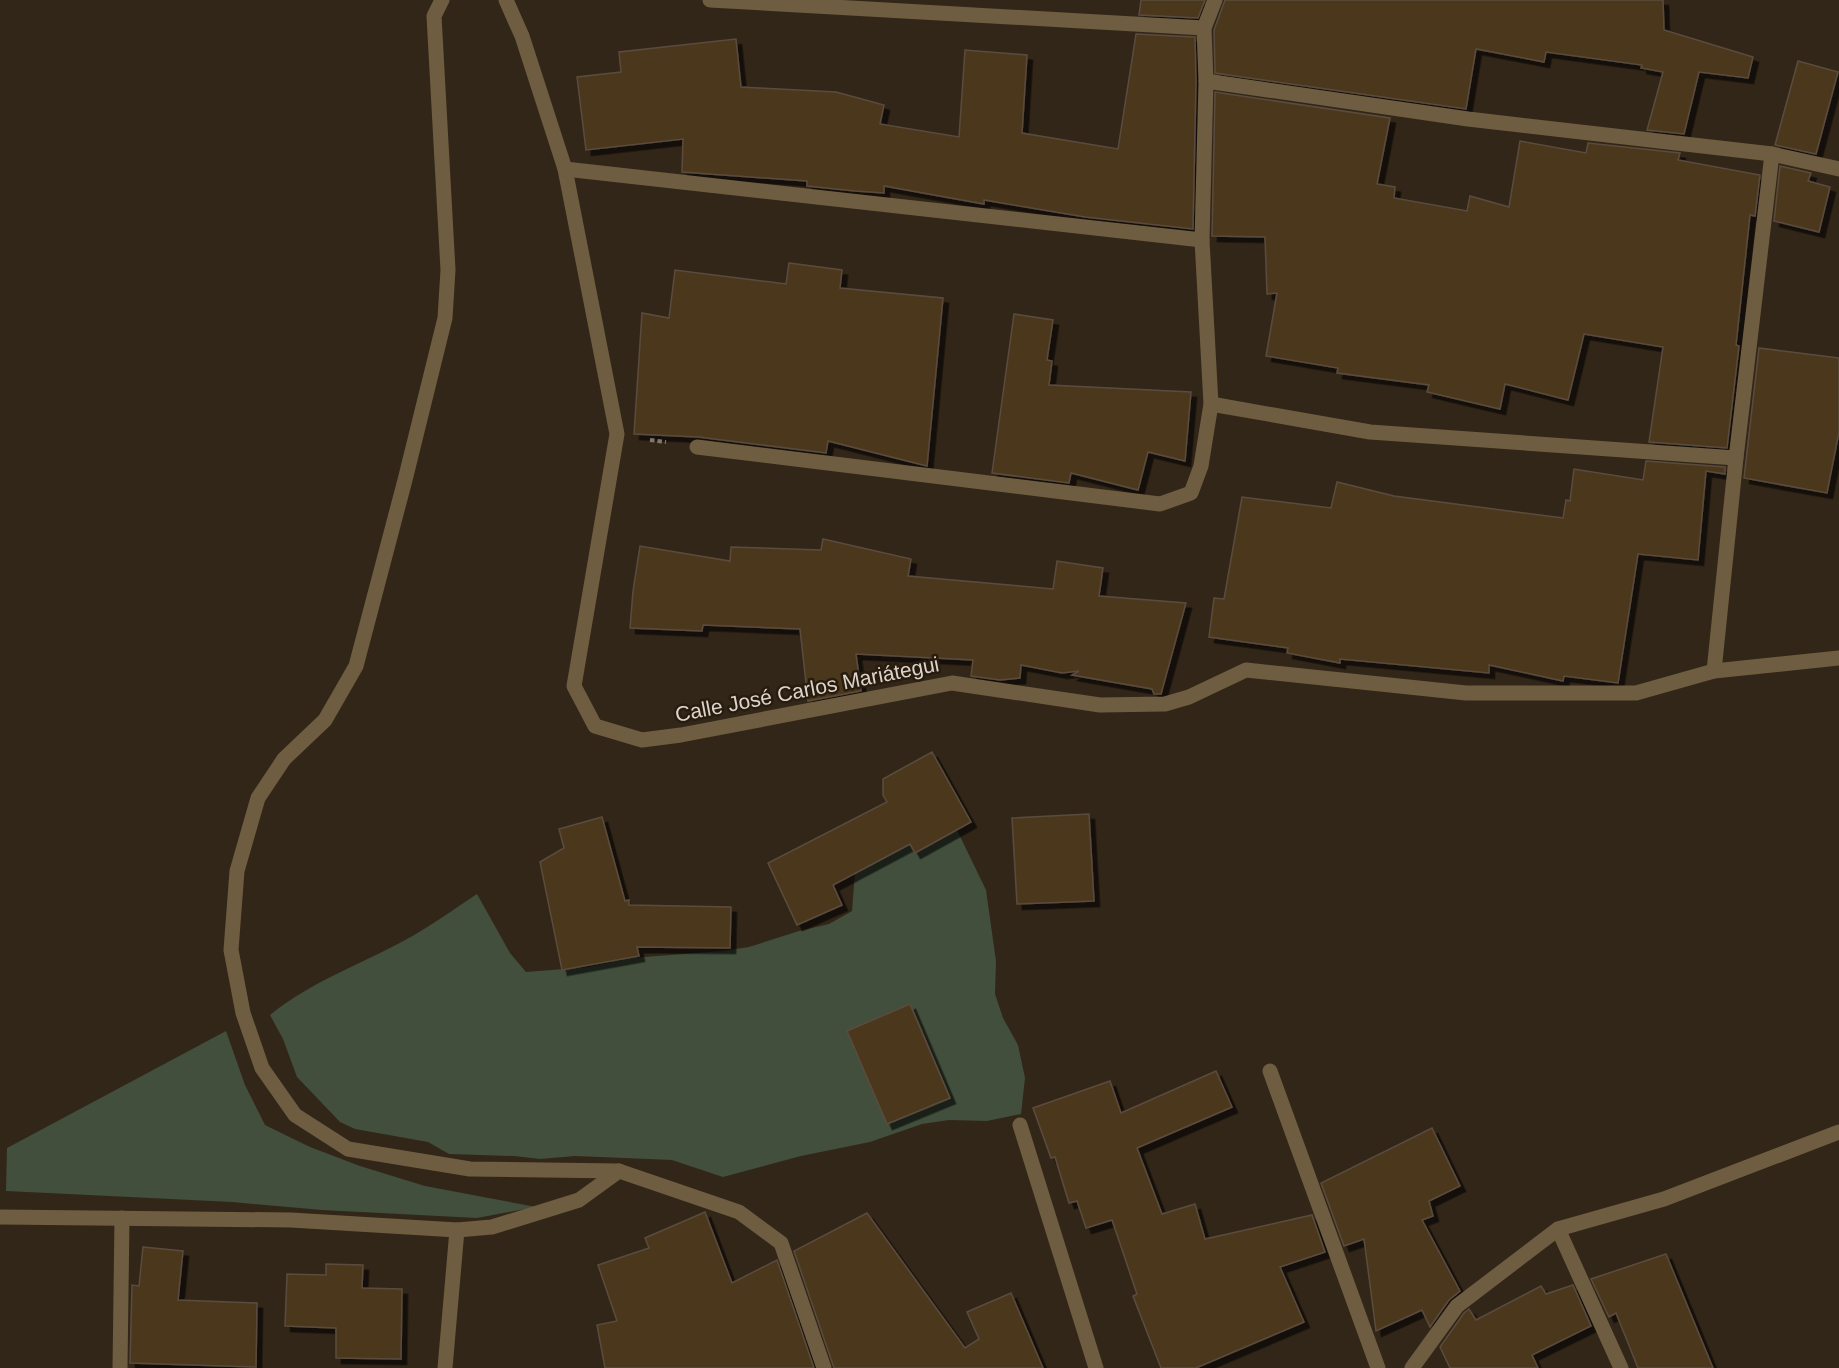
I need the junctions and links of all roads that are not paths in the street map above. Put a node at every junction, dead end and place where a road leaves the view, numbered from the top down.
1 (442, 0) edge
2 (506, 0) edge
3 (710, 0) edge
4 (1215, 0) edge
5 (1204, 28) junction
6 (1206, 81) junction
7 (1772, 154) junction
8 (565, 169) junction
9 (1839, 169) edge
10 (1202, 240) junction
11 (1211, 404) junction
12 (697, 447) road end
13 (1736, 458) junction
14 (1839, 658) edge
15 (1714, 671) junction
16 (1270, 1071) dead end
17 (1020, 1125) dead end
18 (1839, 1132) edge
19 (619, 1172) junction
20 (0, 1217) edge
21 (122, 1218) junction
22 (1558, 1229) junction
23 (457, 1230) junction
24 (120, 1368) edge
25 (445, 1368) edge
26 (824, 1368) edge
27 (1096, 1368) edge
28 (1378, 1368) edge
29 (1412, 1368) edge
30 (1621, 1368) edge

1 - 19 street
2 - 8 street, Calle José Carlos Mariátegui
3 - 5 street
4 - 5 street
5 - 6 street
6 - 7 street
6 - 10 street
7 - 9 street
7 - 13 street
8 - 10 street
8 - 15 street, Calle José Carlos Mariátegui
10 - 11 street
11 - 12 street
11 - 13 street
13 - 15 street
14 - 15 street, Calle José Carlos Mariátegui
16 - 28 street
17 - 27 street
18 - 22 street
19 - 23 street
19 - 26 street
20 - 21 street
21 - 23 street
21 - 24 street
22 - 29 street
22 - 30 street
23 - 25 street

